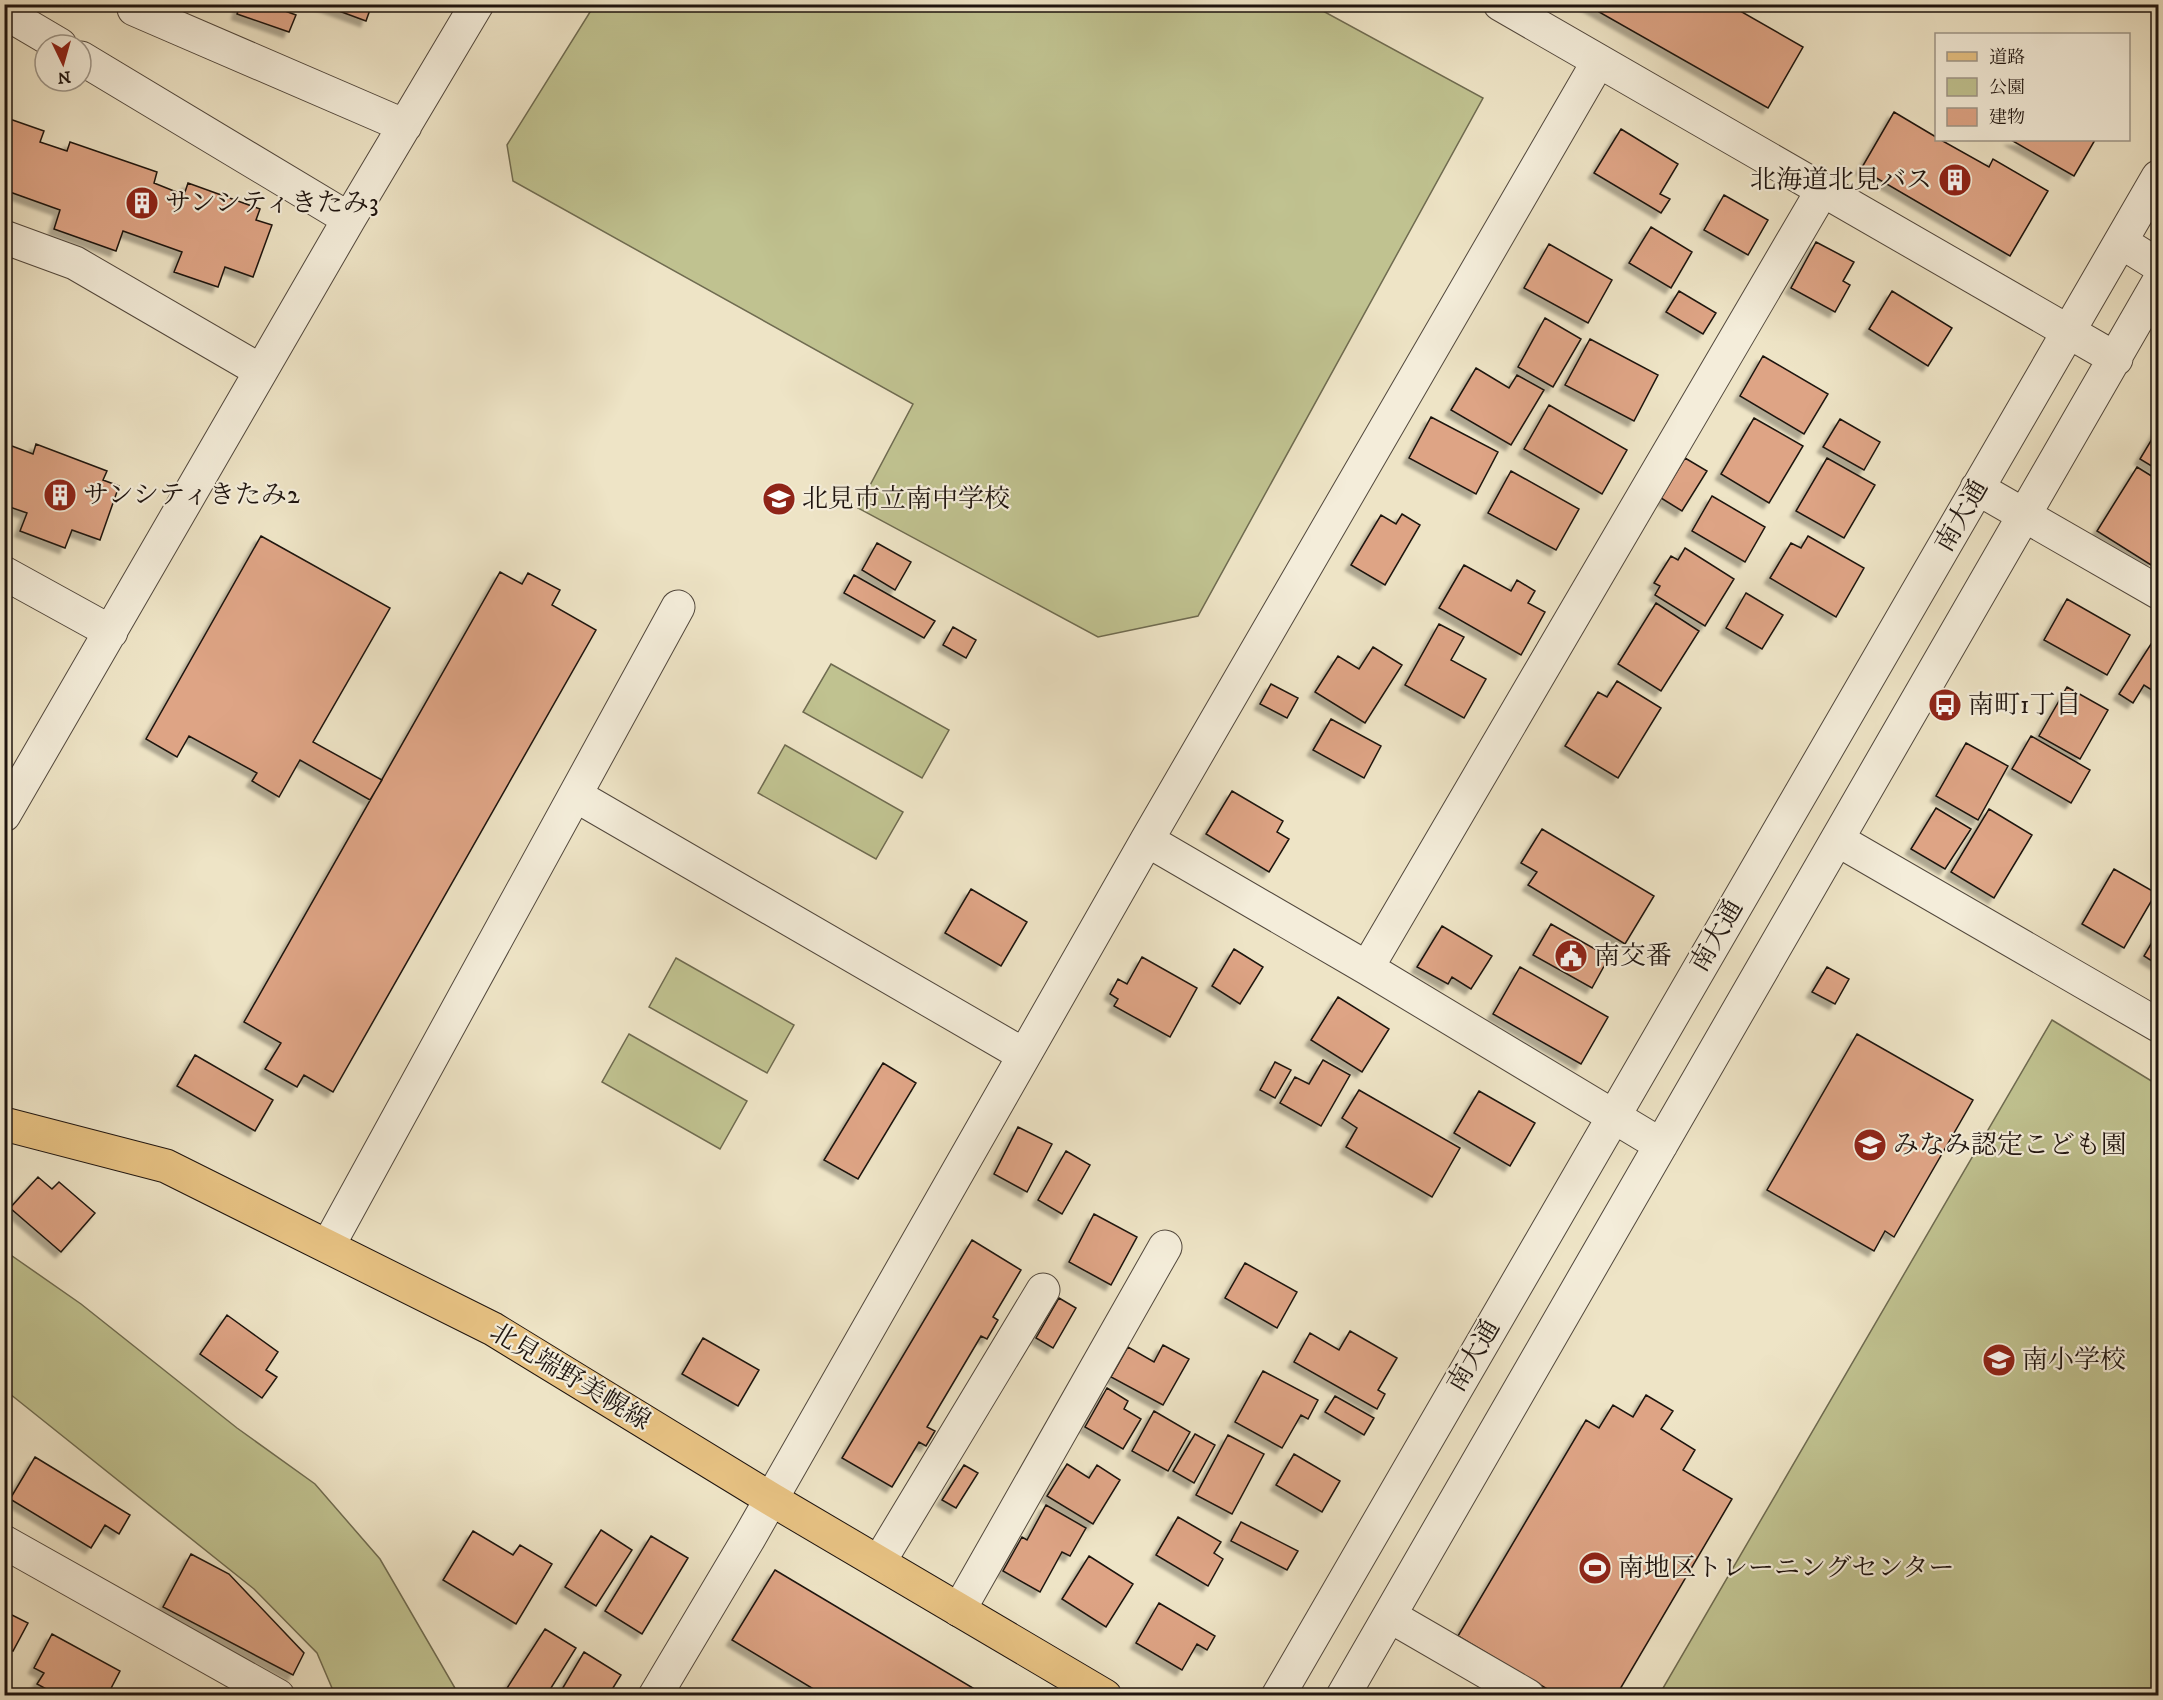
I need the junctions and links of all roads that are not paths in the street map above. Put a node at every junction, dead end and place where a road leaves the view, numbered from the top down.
1 (477, 4) edge
2 (1500, 4) edge
3 (134, 9) dead end
4 (4, 12) edge
5 (40, 33) edge
6 (1598, 62) junction
7 (93, 65) edge
8 (405, 126) junction
9 (2158, 177) edge
10 (1822, 191) junction
11 (349, 219) junction
12 (4, 237) edge
13 (2121, 242) junction
14 (2158, 265) edge
15 (2158, 283) edge
16 (2068, 332) junction
17 (2116, 359) junction
18 (261, 371) junction
19 (1977, 488) junction
20 (2024, 515) junction
21 (4, 573) edge
22 (2158, 592) edge
23 (678, 607) dead end
24 (111, 632) junction
25 (575, 795) junction
26 (4, 815) edge
27 (1147, 840) junction
28 (1838, 840) junction
29 (1367, 968) junction
30 (2158, 1025) edge
31 (1024, 1055) junction
32 (1613, 1115) junction
33 (4, 1124) edge
34 (1661, 1145) junction
35 (328, 1246) junction
36 (1165, 1247) dead end
37 (1043, 1290) dead end
38 (771, 1499) junction
39 (4, 1542) edge
40 (879, 1562) junction
41 (959, 1610) junction
42 (1390, 1616) junction
43 (278, 1695) edge
44 (655, 1695) edge
45 (1105, 1695) edge
46 (1278, 1695) edge
47 (1343, 1695) edge
48 (1528, 1695) edge

1 - 8 street
2 - 6 street
3 - 8 street
4 - 5 street
6 - 10 street
6 - 27 street
7 - 11 street
8 - 11 street
9 - 13 street, 南大通
10 - 16 street
10 - 29 street
11 - 18 street
12 - 18 street
13 - 14 street
13 - 16 street, 南大通
15 - 17 street, 南大通
16 - 17 street
16 - 19 street, 南大通
17 - 20 street, 南大通
18 - 24 street
19 - 20 street
19 - 32 street, 南大通
20 - 22 street
20 - 28 street, 南大通
21 - 24 street
23 - 25 street
24 - 26 street
25 - 31 street
25 - 35 street
27 - 29 street
27 - 31 street
28 - 30 street
28 - 34 street, 南大通
29 - 32 street
31 - 38 street
32 - 34 street
32 - 46 street, 南大通
33 - 35 main road, 北見端野美幌線
34 - 42 street, 南大通
35 - 38 main road, 北見端野美幌線
36 - 41 street
37 - 40 street
38 - 40 main road, 北見端野美幌線
38 - 44 street
39 - 43 street
40 - 41 main road, 北見端野美幌線
41 - 45 main road, 北見端野美幌線
42 - 47 street, 南大通
42 - 48 street

